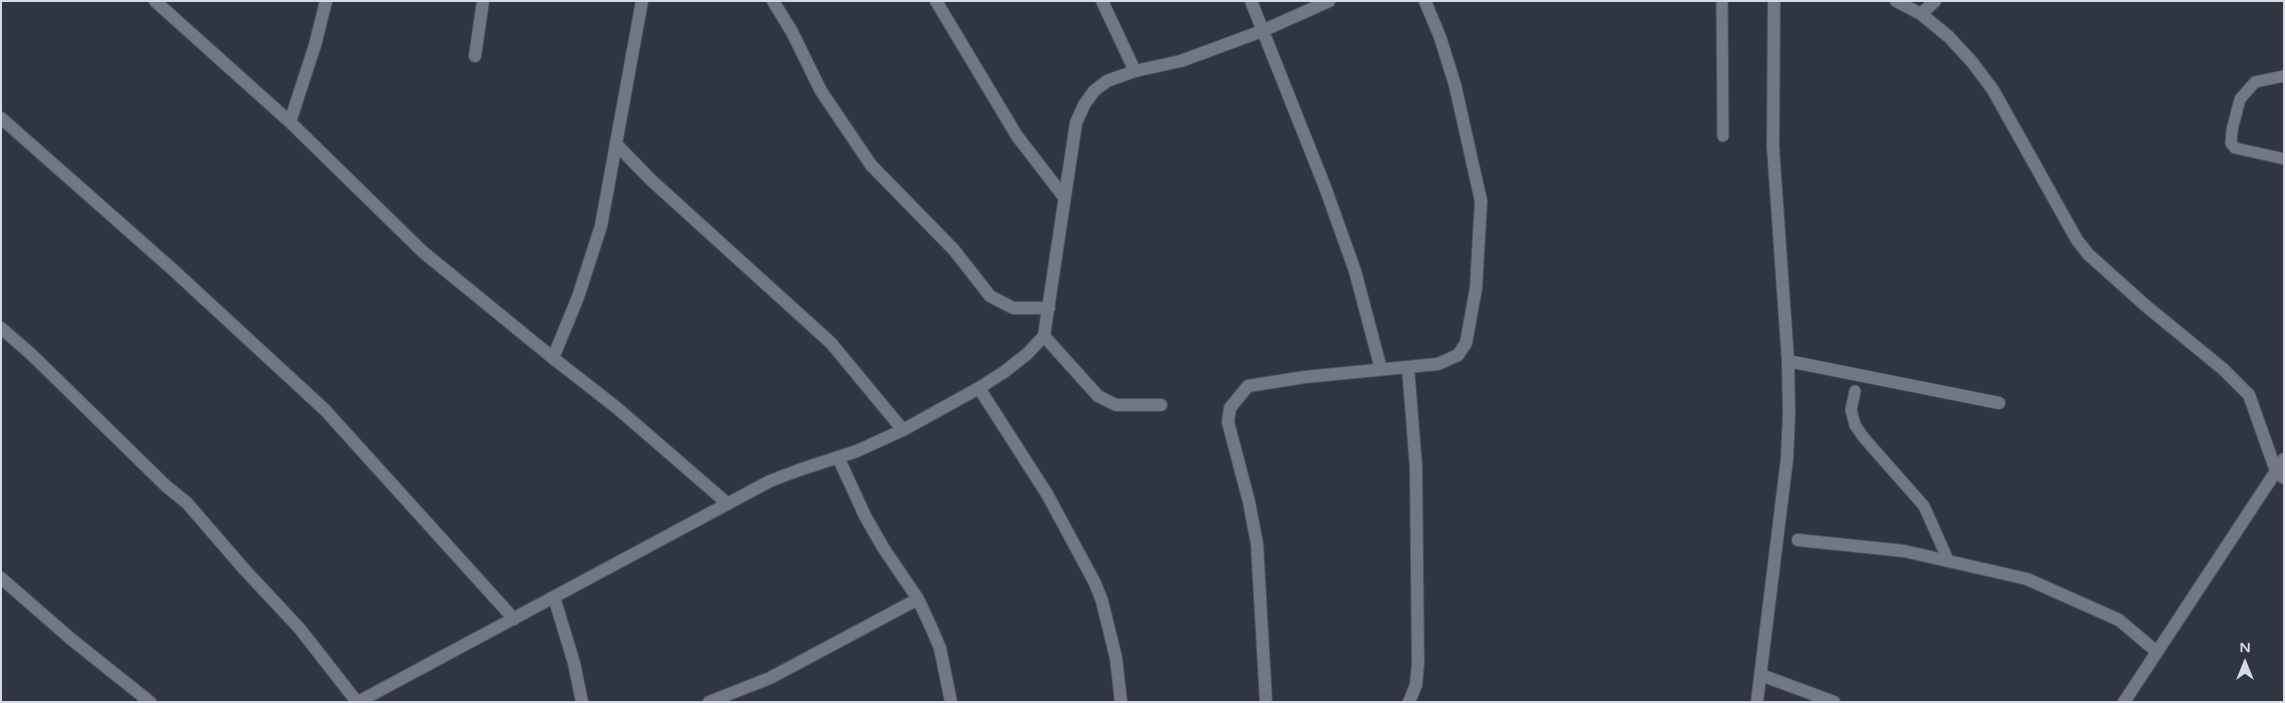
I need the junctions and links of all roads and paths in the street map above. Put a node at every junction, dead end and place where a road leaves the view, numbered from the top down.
1 (155, 1) edge
2 (326, 1) edge
3 (483, 1) edge
4 (642, 1) edge
5 (773, 1) edge
6 (936, 1) edge
7 (1102, 1) edge
8 (1251, 1) edge
9 (1329, 1) edge
10 (1424, 1) edge
11 (1722, 1) edge
12 (1774, 1) edge
13 (1896, 1) edge
14 (1935, 1) edge
15 (1922, 14) junction
16 (1262, 31) junction
17 (475, 56) dead end
18 (1135, 71) junction
19 (2284, 76) edge
20 (1, 118) edge
21 (290, 122) junction
22 (1723, 136) dead end
23 (616, 144) junction
24 (2284, 158) edge
25 (1064, 197) junction
26 (1049, 308) junction
27 (1, 328) edge
28 (1044, 336) junction
29 (553, 358) junction
30 (1788, 361) junction
31 (1408, 367) junction
32 (1381, 369) junction
33 (979, 388) junction
34 (1855, 391) dead end
35 (1999, 403) dead end
36 (1161, 405) dead end
37 (903, 430) junction
38 (838, 457) junction
39 (2284, 459) edge
40 (2280, 474) edge
41 (728, 504) junction
42 (1798, 540) dead end
43 (1948, 560) junction
44 (1, 578) edge
45 (554, 597) junction
46 (918, 599) junction
47 (514, 619) junction
48 (2157, 652) junction
49 (1761, 675) junction
50 (150, 702) edge
51 (357, 702) edge
52 (582, 702) edge
53 (709, 702) edge
54 (951, 702) edge
55 (1121, 702) edge
56 (1266, 702) edge
57 (1409, 702) edge
58 (1757, 702) edge
59 (1834, 702) edge
60 (2124, 702) edge

1 - 21 street
2 - 21 street
3 - 17 street
4 - 23 street
5 - 26 street
6 - 25 street
7 - 18 street
8 - 16 street
9 - 16 street
10 - 31 street
11 - 22 lane
12 - 30 street
13 - 15 street
14 - 15 street
15 - 40 street
16 - 18 street
16 - 32 street
18 - 25 street
19 - 24 lane
20 - 47 street
21 - 29 street
23 - 29 street
23 - 37 street
25 - 26 street
26 - 28 street
27 - 51 street
28 - 33 street
28 - 36 street
29 - 41 street
30 - 35 street
30 - 49 street
31 - 32 street
31 - 57 street
32 - 56 street
33 - 37 street
33 - 55 street
34 - 43 lane
37 - 38 street
38 - 41 street
38 - 46 street
39 - 40 street
40 - 48 street
41 - 45 street
42 - 43 street
43 - 48 street
44 - 50 street
45 - 47 street
45 - 52 street
46 - 53 street
46 - 54 street
47 - 51 street
48 - 60 street
49 - 58 street
49 - 59 street

